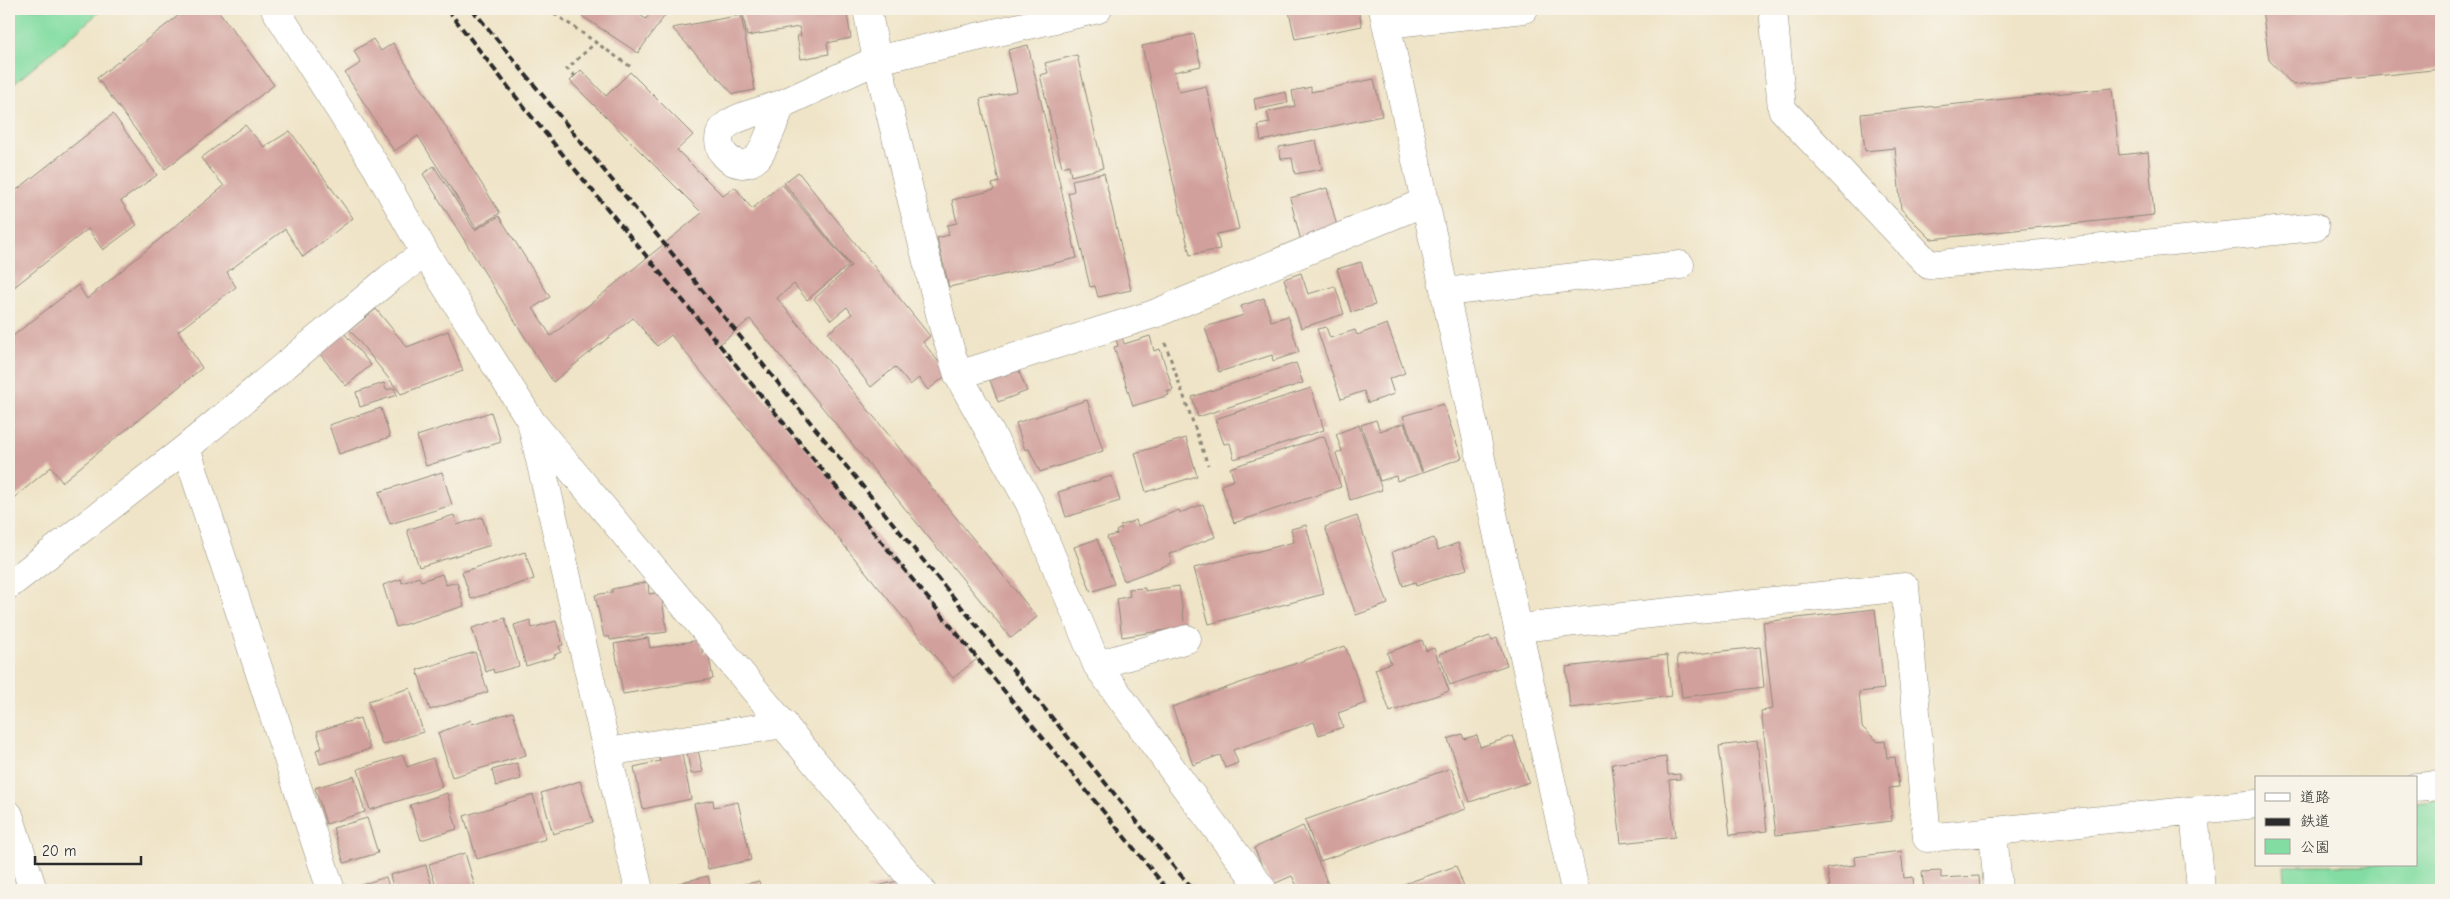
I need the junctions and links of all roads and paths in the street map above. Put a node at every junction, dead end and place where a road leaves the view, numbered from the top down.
1 (275, 9) edge
2 (548, 9) edge
3 (867, 9) edge
4 (1098, 9) edge
5 (1524, 9) edge
6 (1773, 9) edge
7 (1385, 17) edge
8 (595, 42) junction
9 (877, 60) junction
10 (631, 67) dead end
11 (575, 76) dead end
12 (782, 104) dead end
13 (1425, 202) junction
14 (2315, 227) dead end
15 (425, 253) junction
16 (1680, 265) dead end
17 (1445, 292) junction
18 (1154, 314) junction
19 (958, 375) junction
20 (530, 421) junction
21 (186, 448) junction
22 (1208, 465) dead end
23 (9, 585) edge
24 (1519, 628) junction
25 (1187, 639) dead end
26 (1097, 665) junction
27 (784, 724) junction
28 (606, 752) junction
29 (2441, 785) edge
30 (2418, 788) edge
31 (2255, 804) edge
32 (2194, 810) junction
33 (9, 815) edge
34 (1993, 831) junction
35 (34, 890) edge
36 (332, 890) edge
37 (639, 890) edge
38 (921, 890) edge
39 (1263, 890) edge
40 (1575, 890) edge
41 (1998, 890) edge
42 (2201, 890) edge

1 - 15 street
2 - 8 path
3 - 9 street
4 - 9 street
5 - 7 street
6 - 14 street
7 - 13 street
8 - 10 path
8 - 11 path
9 - 12 street
9 - 19 street
13 - 17 street
13 - 18 street
15 - 20 street
15 - 21 street
16 - 17 street
17 - 24 street
18 - 19 street
18 - 22 path
19 - 26 street
20 - 27 street
20 - 28 street
21 - 23 street
21 - 36 street
24 - 34 street
24 - 40 street
25 - 26 street
26 - 39 street
27 - 28 street
27 - 38 street
28 - 37 street
29 - 30 street
31 - 32 street
32 - 34 street
32 - 42 street
33 - 35 street
34 - 41 street

